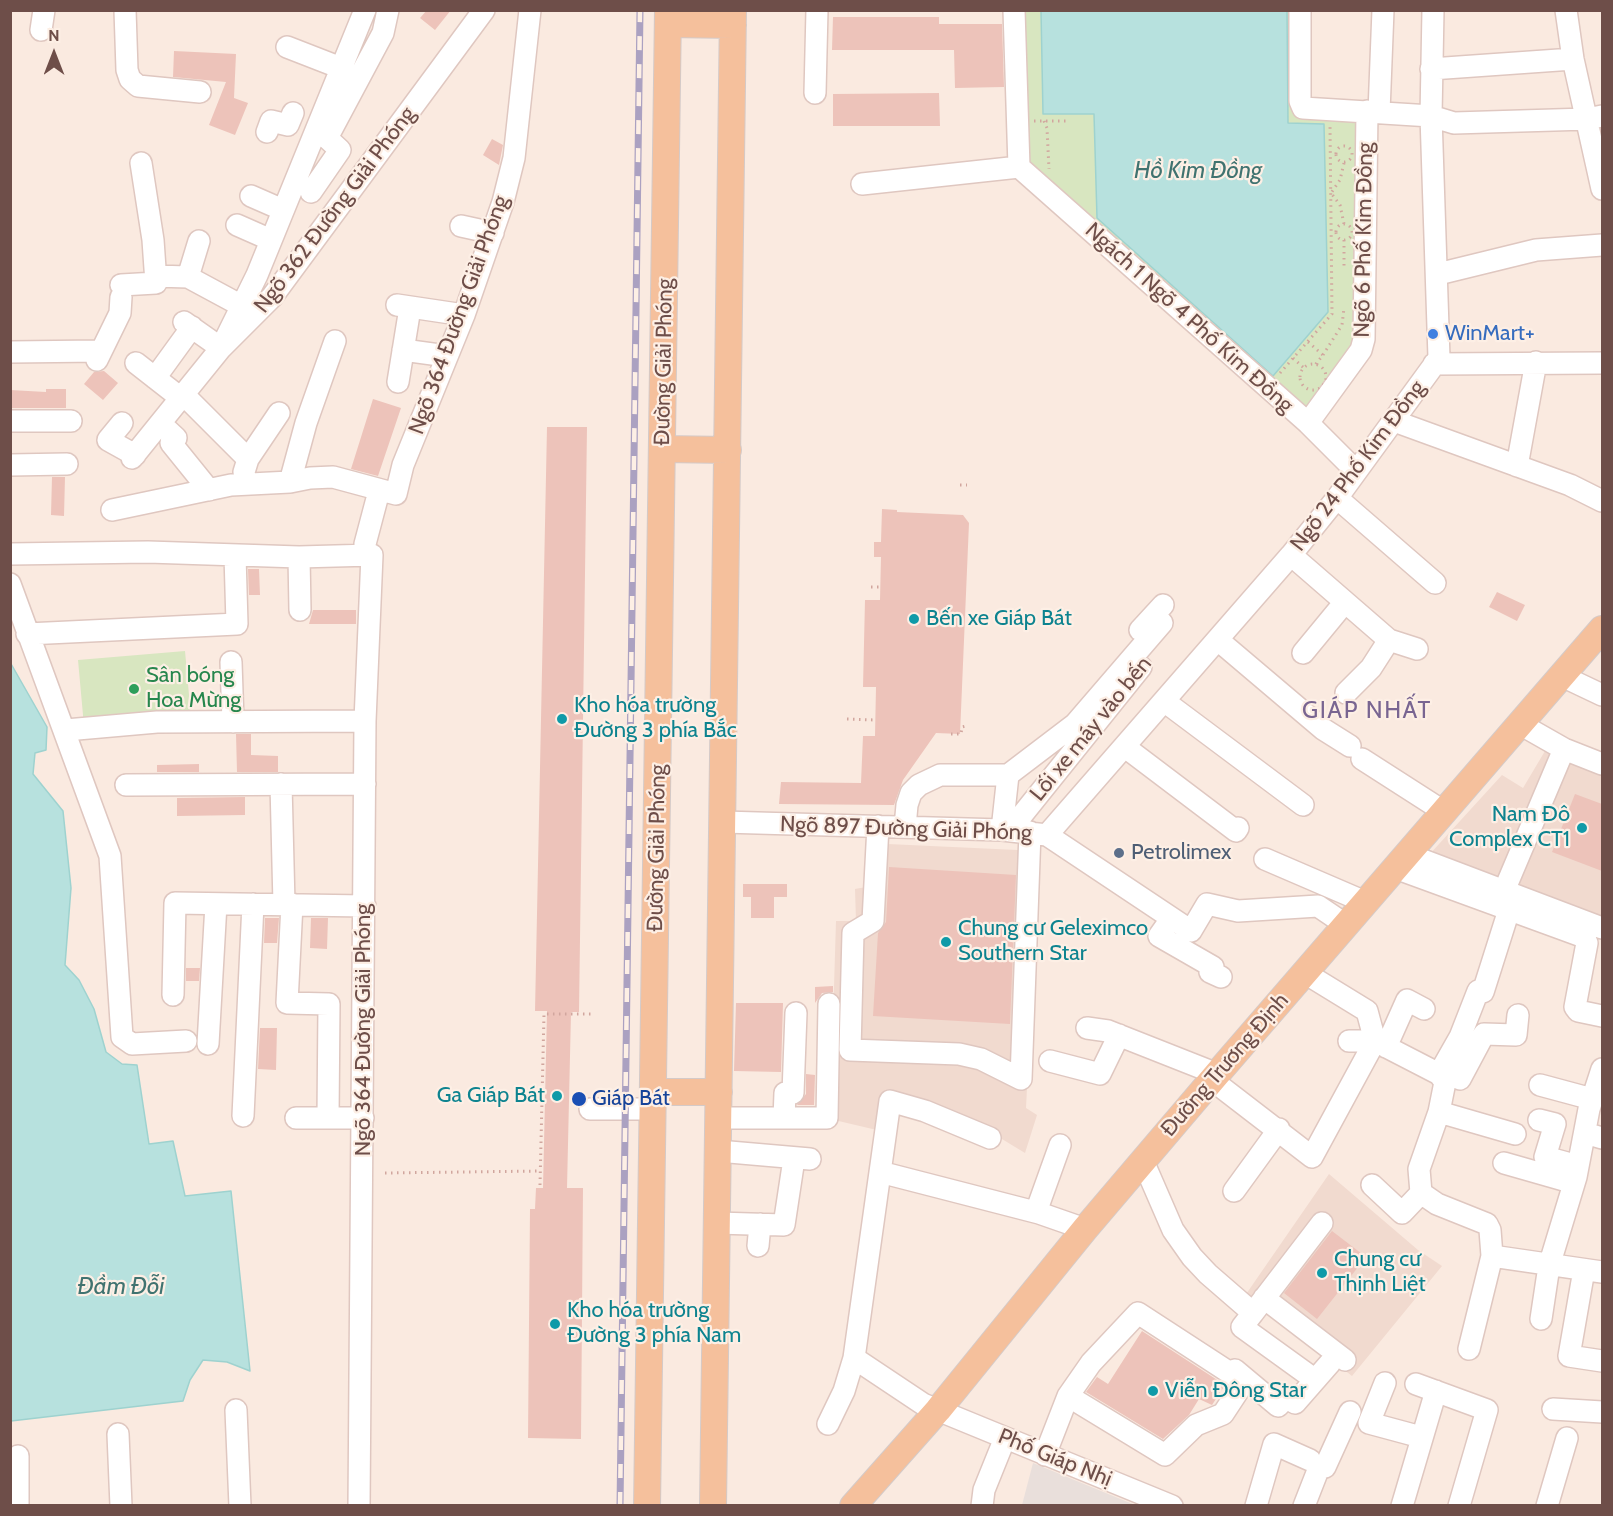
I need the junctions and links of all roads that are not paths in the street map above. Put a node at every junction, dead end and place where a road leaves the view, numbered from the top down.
1 (125, 10) edge
2 (388, 10) edge
3 (484, 10) edge
4 (530, 10) edge
5 (817, 10) edge
6 (1014, 10) edge
7 (1300, 10) edge
8 (1383, 10) edge
9 (1433, 10) edge
10 (1566, 10) edge
11 (359, 12) edge
12 (668, 17) edge
13 (733, 18) edge
14 (286, 47) dead end
15 (1573, 59) junction
16 (341, 68) junction
17 (1431, 69) junction
18 (200, 92) dead end
19 (816, 93) dead end
20 (1373, 112) junction
21 (1431, 116) junction
22 (1595, 117) edge
23 (316, 127) junction
24 (267, 132) dead end
25 (141, 163) dead end
26 (1019, 167) junction
27 (862, 184) dead end
28 (1602, 189) edge
29 (311, 192) dead end
30 (251, 196) dead end
31 (283, 210) junction
32 (237, 225) dead end
33 (461, 226) dead end
34 (493, 233) junction
35 (271, 240) junction
36 (199, 241) dead end
37 (1602, 245) edge
38 (262, 261) junction
39 (1438, 274) junction
40 (155, 276) junction
41 (188, 277) junction
42 (286, 279) junction
43 (249, 309) junction
44 (464, 315) junction
45 (334, 341) dead end
46 (221, 348) junction
47 (404, 350) junction
48 (10, 351) edge
49 (447, 356) junction
50 (1536, 362) junction
51 (136, 363) dead end
52 (1602, 363) edge
53 (1434, 364) junction
54 (155, 378) junction
55 (398, 382) dead end
56 (183, 398) junction
57 (279, 413) dead end
58 (10, 421) edge
59 (71, 421) dead end
60 (1394, 421) junction
61 (122, 423) dead end
62 (1308, 423) junction
63 (161, 424) junction
64 (662, 455) junction
65 (727, 456) junction
66 (248, 459) junction
67 (67, 464) dead end
68 (10, 465) edge
69 (1517, 466) junction
70 (1356, 471) junction
71 (290, 482) junction
72 (243, 485) junction
73 (209, 490) junction
74 (380, 491) junction
75 (1337, 498) junction
76 (1602, 501) edge
77 (112, 510) dead end
78 (10, 554) edge
79 (235, 555) junction
80 (368, 555) junction
81 (1291, 555) junction
82 (299, 556) junction
83 (10, 584) edge
84 (1435, 584) dead end
85 (1345, 602) junction
86 (300, 610) dead end
87 (27, 634) junction
88 (1600, 637) edge
89 (1218, 640) junction
90 (1389, 640) junction
91 (1417, 649) dead end
92 (1303, 653) dead end
93 (231, 662) dead end
94 (1562, 676) junction
95 (1346, 693) dead end
96 (1602, 695) edge
97 (1164, 701) junction
98 (365, 721) junction
99 (233, 722) junction
100 (1520, 724) junction
101 (66, 730) junction
102 (1125, 747) junction
103 (1564, 749) junction
104 (1602, 765) edge
105 (1008, 775) junction
106 (281, 784) junction
107 (365, 784) junction
108 (126, 785) dead end
109 (1303, 805) dead end
110 (1443, 811) junction
111 (723, 822) junction
112 (878, 826) junction
113 (905, 827) junction
114 (1238, 828) dead end
115 (1022, 832) junction
116 (1264, 859) dead end
117 (1401, 861) junction
118 (1506, 900) junction
119 (1365, 902) junction
120 (216, 904) junction
121 (253, 904) junction
122 (288, 904) junction
123 (364, 906) junction
124 (1171, 919) junction
125 (1346, 925) junction
126 (1602, 928) edge
127 (1305, 973) junction
128 (1221, 977) dead end
129 (173, 995) dead end
130 (828, 1004) dead end
131 (1424, 1009) dead end
132 (796, 1013) dead end
133 (1518, 1015) dead end
134 (1602, 1016) edge
135 (1087, 1028) dead end
136 (1119, 1035) junction
137 (186, 1041) dead end
138 (1349, 1041) dead end
139 (208, 1044) dead end
140 (1381, 1044) junction
141 (1050, 1060) dead end
142 (1602, 1069) edge
143 (1214, 1077) junction
144 (1442, 1078) junction
145 (1540, 1085) dead end
146 (719, 1092) junction
147 (1592, 1099) junction
148 (653, 1101) junction
149 (590, 1109) dead end
150 (1439, 1112) junction
151 (243, 1116) dead end
152 (296, 1118) dead end
153 (327, 1118) junction
154 (363, 1118) junction
155 (719, 1118) junction
156 (784, 1118) junction
157 (1539, 1120) dead end
158 (1279, 1130) junction
159 (1515, 1134) dead end
160 (1594, 1136) edge
161 (990, 1138) dead end
162 (1060, 1145) dead end
163 (718, 1151) junction
164 (1143, 1161) junction
165 (1504, 1163) dead end
166 (880, 1172) junction
167 (1576, 1174) junction
168 (1372, 1185) dead end
169 (1234, 1191) dead end
170 (1421, 1193) junction
171 (1036, 1212) junction
172 (717, 1222) junction
173 (1322, 1222) dead end
174 (760, 1224) junction
175 (1085, 1229) junction
176 (758, 1246) dead end
177 (1492, 1256) junction
178 (1549, 1266) junction
179 (1593, 1271) edge
180 (1259, 1305) junction
181 (1541, 1319) dead end
182 (1469, 1350) dead end
183 (854, 1358) junction
184 (1222, 1360) dead end
185 (1602, 1361) edge
186 (1314, 1379) junction
187 (1385, 1383) dead end
188 (1416, 1384) dead end
189 (1436, 1391) junction
190 (1068, 1396) junction
191 (1553, 1409) dead end
192 (236, 1410) dead end
193 (938, 1410) junction
194 (1350, 1412) dead end
195 (1602, 1412) edge
196 (828, 1424) dead end
197 (118, 1434) dead end
198 (1421, 1437) junction
199 (1005, 1438) junction
200 (1567, 1438) dead end
201 (1045, 1455) junction
202 (18, 1456) dead end
203 (1310, 1460) dead end
204 (18, 1506) edge
205 (121, 1506) edge
206 (240, 1506) edge
207 (359, 1506) edge
208 (647, 1506) edge
209 (713, 1506) edge
210 (852, 1506) edge
211 (982, 1506) edge
212 (1173, 1506) edge
213 (1256, 1506) edge
214 (1304, 1506) edge
215 (1402, 1506) edge
216 (1459, 1506) edge
217 (1547, 1506) edge

1 - 18 street
2 - 29 street
3 - 42 street, Ngõ 362 Đường Giải Phóng
4 - 34 street, Ngõ 364 Đường Giải Phóng
5 - 19 street
6 - 26 street
7 - 20 street, Ngõ 6 Phố Kim Đồng
8 - 20 street
9 - 17 street, Ngõ 24 Phố Kim Đồng
10 - 15 street
11 - 16 street
12 - 13 main road
12 - 64 main road, Đường Giải Phóng
13 - 65 main road
14 - 16 street
15 - 17 street
15 - 22 street
16 - 23 street
17 - 21 street, Ngõ 24 Phố Kim Đồng
20 - 21 street, Ngõ 6 Phố Kim Đồng
20 - 62 street, Ngõ 6 Phố Kim Đồng
21 - 22 street, Ngõ 6 Phố Kim Đồng
21 - 39 street, Ngõ 24 Phố Kim Đồng
22 - 28 street
23 - 24 street
23 - 31 street
25 - 40 street
26 - 27 street
26 - 62 street, Ngách 1 Ngõ 4 Phố Kim Đồng
30 - 31 street
31 - 35 street
32 - 35 street
33 - 34 street
34 - 44 street, Ngõ 364 Đường Giải Phóng
35 - 38 street
36 - 41 street
37 - 39 street
38 - 42 street
38 - 43 street
39 - 53 street, Ngõ 24 Phố Kim Đồng
40 - 41 street
40 - 48 street
41 - 43 street
42 - 43 street, Ngõ 362 Đường Giải Phóng
43 - 46 street, Ngõ 362 Đường Giải Phóng
44 - 47 street
44 - 49 street, Ngõ 364 Đường Giải Phóng
45 - 71 street
46 - 54 street
46 - 56 street, Ngõ 362 Đường Giải Phóng
47 - 49 street
47 - 55 street
49 - 74 street, Ngõ 364 Đường Giải Phóng
50 - 52 street
50 - 53 street
50 - 69 street
51 - 54 street
53 - 60 street, Ngõ 24 Phố Kim Đồng
54 - 56 street
56 - 63 street, Ngõ 362 Đường Giải Phóng
56 - 66 street
57 - 66 street
58 - 59 street
60 - 69 street
60 - 70 street, Ngõ 24 Phố Kim Đồng
61 - 63 street, Ngõ 362 Đường Giải Phóng
62 - 70 street, Ngách 1 Ngõ 4 Phố Kim Đồng
63 - 73 street
64 - 65 main road
64 - 148 main road, Đường Giải Phóng
65 - 111 main road
66 - 72 street
67 - 68 street
69 - 76 street
70 - 75 street, Ngõ 24 Phố Kim Đồng
71 - 72 street
71 - 74 street
72 - 73 street
73 - 77 street
74 - 80 street, Ngõ 364 Đường Giải Phóng
75 - 81 street, Ngõ 24 Phố Kim Đồng
75 - 84 street
78 - 79 street
79 - 82 street
79 - 87 street
80 - 82 street
80 - 98 street, Ngõ 364 Đường Giải Phóng
81 - 85 street
81 - 89 street, Ngõ 24 Phố Kim Đồng
82 - 86 street
83 - 87 street
85 - 90 street
85 - 92 street
87 - 101 street
88 - 94 main road, Đường Trương Định
89 - 97 street, Ngõ 24 Phố Kim Đồng
89 - 110 street
90 - 91 street
90 - 95 street
93 - 99 street
94 - 96 street
94 - 100 main road, Đường Trương Định
97 - 102 street, Ngõ 24 Phố Kim Đồng
97 - 109 street
98 - 99 street
98 - 107 street, Ngõ 364 Đường Giải Phóng
99 - 101 street
100 - 103 street
100 - 110 main road, Đường Trương Định
101 - 137 street
102 - 114 street
102 - 115 street, Ngõ 24 Phố Kim Đồng
103 - 104 street
103 - 118 street
105 - 113 street
105 - 115 street
105 - 115 street, Lối xe máy vào bến
106 - 107 street
106 - 108 street
106 - 122 street
107 - 123 street, Ngõ 364 Đường Giải Phóng
110 - 117 main road, Đường Trương Định
111 - 112 street, Ngõ 897 Đường Giải Phóng
111 - 146 main road
112 - 113 street, Ngõ 897 Đường Giải Phóng
112 - 115 street
113 - 115 street, Ngõ 897 Đường Giải Phóng
115 - 124 street, Ngõ 897 Đường Giải Phóng
116 - 119 street
117 - 118 street
117 - 119 main road, Đường Trương Định
118 - 126 street
118 - 134 street
118 - 144 street
119 - 125 main road, Đường Trương Định
120 - 121 street
120 - 129 street
120 - 139 street
121 - 122 street
121 - 151 street
122 - 123 street
122 - 153 street
123 - 154 street, Ngõ 364 Đường Giải Phóng
124 - 125 street, Ngõ 897 Đường Giải Phóng
124 - 128 street
125 - 127 main road, Đường Trương Định
127 - 140 street
127 - 143 main road, Đường Trương Định
130 - 156 street
131 - 140 street
132 - 156 street
133 - 144 street
135 - 136 street
136 - 141 street
136 - 143 street
138 - 140 street
140 - 144 street
140 - 158 street
142 - 147 street
143 - 158 street
143 - 164 main road, Đường Trương Định
144 - 150 street
145 - 147 street
146 - 148 main road
146 - 155 main road
147 - 160 street
148 - 149 street
148 - 208 main road, Đường Giải Phóng
150 - 159 street
150 - 170 street
152 - 153 street
153 - 154 street
154 - 207 street, Ngõ 364 Đường Giải Phóng
155 - 156 street
155 - 163 main road
157 - 167 street
158 - 169 street
160 - 167 street
161 - 166 street
162 - 171 street
163 - 172 main road
163 - 174 street
164 - 175 main road, Đường Trương Định
164 - 180 street
165 - 167 street
166 - 171 street
166 - 183 street
167 - 178 street
168 - 170 street
170 - 177 street
171 - 175 street
172 - 174 street
172 - 209 main road
173 - 180 street
174 - 176 street
175 - 193 main road, Đường Trương Định
177 - 178 street
177 - 182 street
178 - 179 street
178 - 181 street
179 - 185 street
180 - 186 street
180 - 186 street
183 - 193 street, Phố Giáp Nhị
183 - 196 street
184 - 186 street
187 - 198 street
188 - 189 street
189 - 198 street
189 - 216 street
190 - 190 street
190 - 201 street
191 - 195 street
192 - 206 street
193 - 199 street, Phố Giáp Nhị
193 - 210 main road, Đường Trương Định
194 - 214 street
197 - 205 street
198 - 215 street
199 - 201 street, Phố Giáp Nhị
199 - 211 street
200 - 217 street
201 - 212 street, Phố Giáp Nhị
202 - 204 street
203 - 213 street

